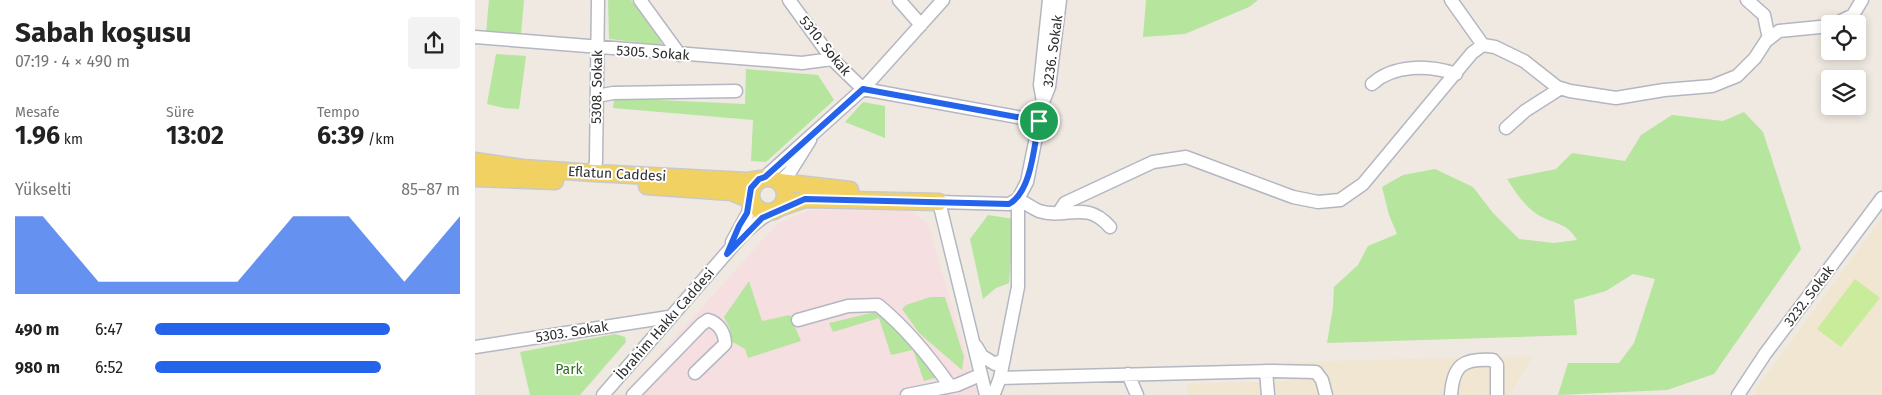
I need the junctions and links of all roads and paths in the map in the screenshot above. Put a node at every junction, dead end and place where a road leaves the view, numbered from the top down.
1 (598, 0) edge
2 (640, 0) edge
3 (789, 0) edge
4 (899, 0) edge
5 (943, 0) edge
6 (1049, 0) edge
7 (1060, 0) edge
8 (1451, 0) edge
9 (1747, 0) edge
10 (1862, 0) edge
11 (1853, 15) edge
12 (921, 25) junction
13 (1821, 27) edge
14 (475, 37) edge
15 (1769, 39) junction
16 (1483, 45) junction
17 (597, 49) junction
18 (680, 55) junction
19 (832, 59) junction
20 (1456, 74) junction
21 (1372, 84) dead end
22 (1561, 88) junction
23 (863, 89) junction
24 (736, 91) dead end
25 (597, 96) junction
26 (1043, 102) junction
27 (1039, 121) junction
28 (1506, 128) dead end
29 (475, 161) edge
30 (594, 173) junction
31 (475, 178) edge
32 (768, 180) junction
33 (1882, 198) edge
34 (1018, 199) junction
35 (751, 200) junction
36 (939, 202) junction
37 (776, 210) junction
38 (1059, 212) junction
39 (1110, 227) dead end
40 (727, 254) junction
41 (669, 317) junction
42 (798, 320) dead end
43 (975, 344) junction
44 (475, 347) edge
45 (1004, 359) junction
46 (1269, 371) junction
47 (695, 373) dead end
48 (1128, 374) junction
49 (980, 375) junction
50 (1000, 378) junction
51 (950, 386) junction
52 (993, 394) edge
53 (603, 395) edge
54 (633, 395) edge
55 (907, 395) edge
56 (1137, 395) edge
57 (1268, 395) edge
58 (1326, 395) edge
59 (1451, 395) edge
60 (1497, 395) edge
61 (1738, 395) edge

1 - 17 street, 5308. Sokak
2 - 18 street
3 - 19 street, 5310. Sokak
4 - 12 street
5 - 12 street
6 - 26 street, 3236. Sokak
7 - 26 street, 3236. Sokak
8 - 16 street
9 - 15 street
10 - 11 street
12 - 23 street
13 - 15 street
14 - 17 street, 5305. Sokak
15 - 22 street
16 - 20 street
16 - 22 street
17 - 18 street, 5305. Sokak
17 - 25 street, 5308. Sokak
18 - 19 street, 5305. Sokak
19 - 23 street, 5310. Sokak
20 - 21 street
20 - 38 street
22 - 28 street
23 - 27 street
23 - 32 street
24 - 25 street
25 - 30 street, 5308. Sokak
26 - 27 street, 3236. Sokak
27 - 34 street, 3236. Sokak
29 - 30 main road, Eflatun Caddesi
30 - 32 main road, Eflatun Caddesi
31 - 35 main road, Eflatun Caddesi
32 - 35 main road
32 - 36 main road, Eflatun Caddesi
32 - 37 main road
33 - 61 street, 3232. Sokak
34 - 36 street
34 - 38 street
34 - 45 street
35 - 37 main road
35 - 40 street
36 - 37 main road
36 - 43 street
37 - 40 street, İbrahim Hakkı Caddesi
38 - 39 street
40 - 41 street, İbrahim Hakkı Caddesi
41 - 44 street, 5303. Sokak
41 - 53 street, İbrahim Hakkı Caddesi
42 - 51 street
43 - 45 street
43 - 49 street
45 - 50 street
46 - 48 street
46 - 57 street
46 - 58 street
47 - 54 street
48 - 50 street
48 - 56 street
49 - 51 street
49 - 52 street
50 - 52 street
51 - 55 street
59 - 60 street

